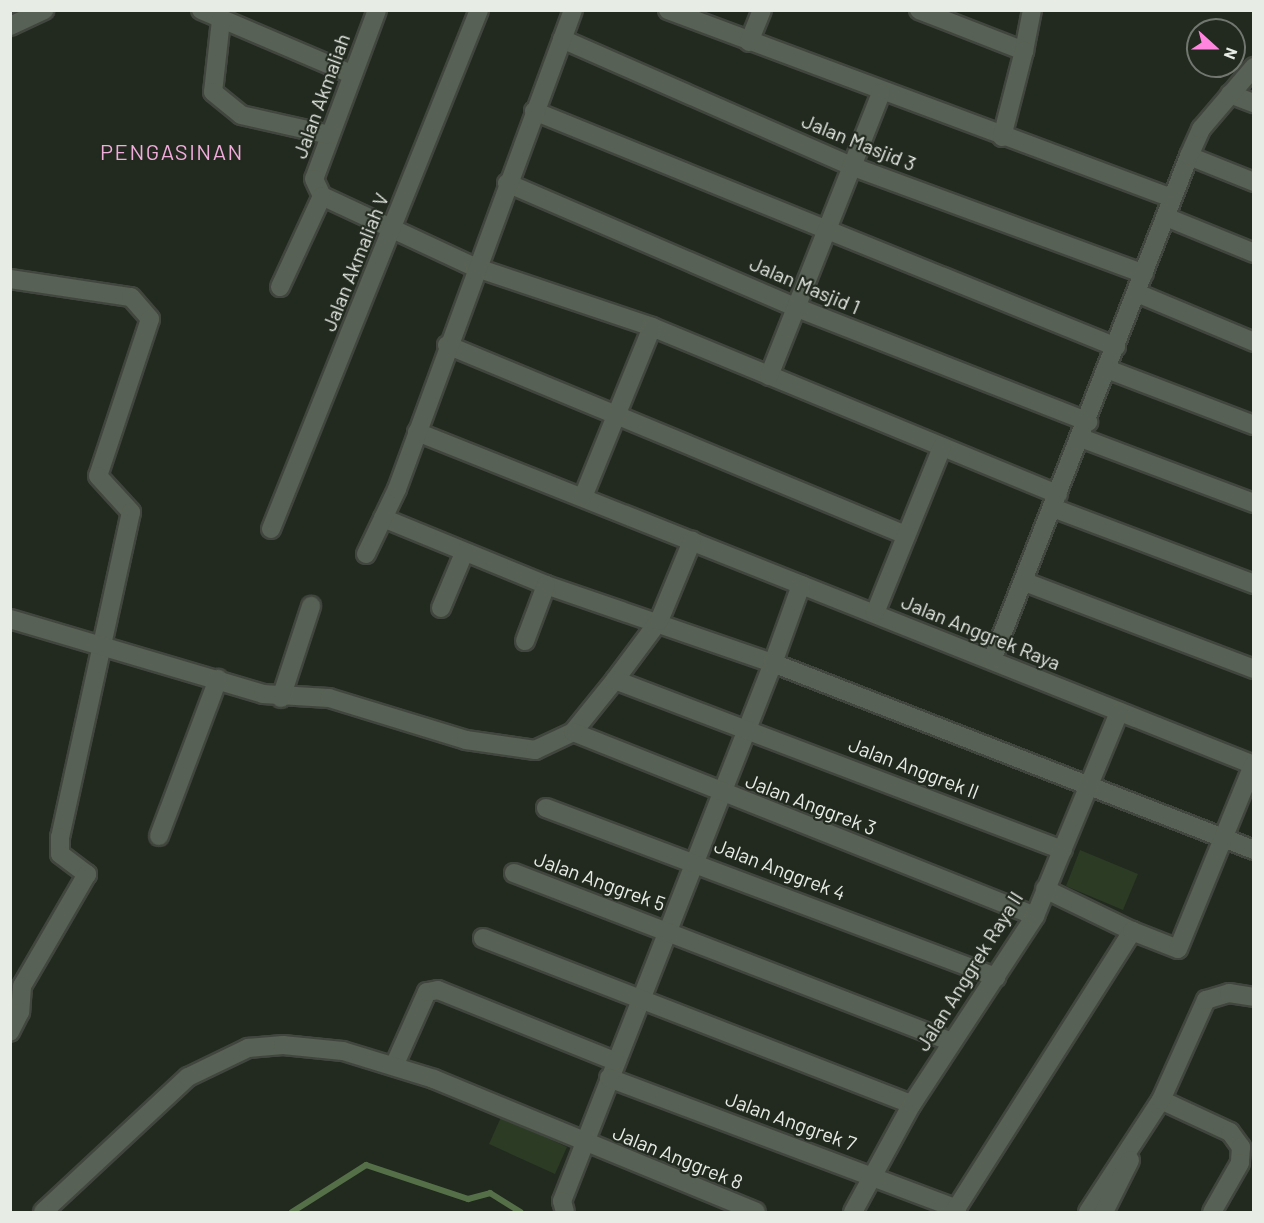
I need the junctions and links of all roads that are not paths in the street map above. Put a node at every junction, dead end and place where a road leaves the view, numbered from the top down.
1 (45, 10) edge
2 (201, 10) edge
3 (377, 10) edge
4 (479, 10) edge
5 (573, 10) edge
6 (762, 10) edge
7 (919, 10) edge
8 (1032, 10) edge
9 (669, 11) edge
10 (221, 16) edge
11 (10, 26) edge
12 (562, 39) junction
13 (749, 42) junction
14 (1024, 51) junction
15 (1254, 67) edge
16 (351, 74) junction
17 (881, 93) junction
18 (1230, 94) junction
19 (1254, 103) edge
20 (534, 111) junction
21 (330, 135) junction
22 (1002, 137) junction
23 (1189, 156) junction
24 (851, 166) junction
25 (1254, 182) edge
26 (507, 183) junction
27 (322, 196) junction
28 (1172, 198) junction
29 (1166, 217) junction
30 (393, 231) junction
31 (825, 232) junction
32 (1254, 253) edge
33 (474, 267) junction
34 (1144, 274) junction
35 (10, 279) edge
36 (280, 287) dead end
37 (1137, 293) junction
38 (795, 307) junction
39 (652, 327) junction
40 (1254, 342) edge
41 (447, 345) junction
42 (1116, 346) junction
43 (1107, 369) junction
44 (769, 376) junction
45 (617, 414) junction
46 (1254, 425) edge
47 (1084, 430) junction
48 (417, 432) junction
49 (942, 447) junction
50 (583, 497) junction
51 (1056, 501) junction
52 (1254, 503) edge
53 (383, 518) junction
54 (271, 529) dead end
55 (906, 535) junction
56 (692, 541) junction
57 (464, 553) junction
58 (366, 554) dead end
59 (1025, 582) junction
60 (1254, 584) edge
61 (546, 585) junction
62 (801, 585) junction
63 (311, 606) dead end
64 (441, 608) dead end
65 (875, 613) junction
66 (10, 619) edge
67 (659, 621) junction
68 (525, 641) dead end
69 (106, 645) junction
70 (992, 660) junction
71 (773, 663) junction
72 (1254, 669) edge
73 (218, 679) junction
74 (615, 680) junction
75 (281, 698) junction
76 (1119, 712) junction
77 (750, 729) junction
78 (573, 732) junction
79 (1253, 765) edge
80 (1090, 787) junction
81 (722, 794) junction
82 (546, 808) dead end
83 (159, 836) dead end
84 (1222, 839) junction
85 (1063, 850) junction
86 (1254, 850) edge
87 (697, 861) junction
88 (514, 873) dead end
89 (1046, 889) junction
90 (1035, 916) junction
91 (670, 931) junction
92 (1132, 931) junction
93 (483, 938) dead end
94 (996, 977) junction
95 (1254, 997) edge
96 (642, 1000) junction
97 (10, 1032) edge
98 (952, 1042) junction
99 (615, 1061) junction
100 (394, 1066) junction
101 (609, 1078) junction
102 (1161, 1100) junction
103 (912, 1104) junction
104 (584, 1144) junction
105 (1135, 1144) junction
106 (873, 1175) junction
107 (955, 1211) edge
108 (43, 1212) edge
109 (565, 1212) edge
110 (756, 1212) edge
111 (853, 1212) edge
112 (1088, 1212) edge
113 (1104, 1212) edge
114 (1212, 1212) edge

1 - 11 street
2 - 10 street
3 - 16 street, Jalan Akmaliah
4 - 30 street, Jalan Akmaliah V
5 - 12 street
6 - 13 street
7 - 14 street
8 - 14 street
9 - 13 street
10 - 16 street
10 - 21 street
12 - 20 street
12 - 24 street, Jalan Masjid 3
13 - 17 street
14 - 22 street
15 - 18 street
16 - 21 street, Jalan Akmaliah
17 - 22 street
17 - 24 street
18 - 19 street
18 - 23 street
20 - 26 street
20 - 31 street
21 - 27 street, Jalan Akmaliah
22 - 28 street
23 - 25 street
23 - 28 street
24 - 31 street
24 - 34 street, Jalan Masjid 3
26 - 33 street
26 - 38 street, Jalan Masjid 1
27 - 30 street
27 - 36 street
28 - 29 street
29 - 32 street
29 - 34 street
30 - 33 street
30 - 54 street, Jalan Akmaliah V
31 - 38 street
31 - 42 street
33 - 39 street
33 - 41 street
34 - 37 street
35 - 69 street
37 - 40 street
37 - 42 street
38 - 44 street
38 - 47 street, Jalan Masjid 1
39 - 44 street
39 - 45 street
41 - 45 street
41 - 48 street
42 - 43 street
43 - 46 street
43 - 47 street
44 - 49 street
45 - 50 street
45 - 55 street
47 - 51 street
47 - 52 street, Jalan Masjid 1
48 - 50 street, Jalan Anggrek Raya
48 - 53 street
49 - 51 street
49 - 55 street
50 - 56 street, Jalan Anggrek Raya
51 - 59 street
51 - 60 street
53 - 57 street
53 - 58 street
55 - 65 street
56 - 62 street, Jalan Anggrek Raya
56 - 67 street
57 - 61 street
57 - 64 street
59 - 70 street
59 - 72 street
61 - 67 street
61 - 68 street
62 - 65 street, Jalan Anggrek Raya
62 - 71 street
63 - 75 street
65 - 70 street, Jalan Anggrek Raya
66 - 69 street
67 - 71 street
67 - 74 street
69 - 73 street
69 - 97 street
70 - 76 street, Jalan Anggrek Raya
71 - 77 street
71 - 80 street
73 - 75 street
73 - 83 street
74 - 77 street, Jalan Anggrek II
74 - 78 street
75 - 78 street
76 - 79 street, Jalan Anggrek Raya
76 - 80 street, Jalan Anggrek Raya II
77 - 81 street
77 - 85 street, Jalan Anggrek II
78 - 81 street, Jalan Anggrek 3
79 - 84 street
80 - 84 street
80 - 85 street, Jalan Anggrek Raya II
81 - 87 street
81 - 90 street, Jalan Anggrek 3
82 - 87 street, Jalan Anggrek 4
84 - 86 street
84 - 92 street
85 - 89 street, Jalan Anggrek Raya II
87 - 91 street
87 - 94 street, Jalan Anggrek 4
88 - 91 street, Jalan Anggrek 5
89 - 90 street, Jalan Anggrek Raya II
89 - 92 street
90 - 94 street, Jalan Anggrek Raya II
91 - 96 street
91 - 98 street, Jalan Anggrek 5
92 - 107 street
93 - 96 street
94 - 98 street, Jalan Anggrek Raya II
95 - 102 street
96 - 99 street
96 - 103 street
98 - 103 street, Jalan Anggrek Raya II
99 - 100 street
99 - 101 street
100 - 104 street, Jalan Anggrek 8
100 - 108 street, Jalan Anggrek 8
101 - 104 street
101 - 106 street, Jalan Anggrek 7
102 - 105 street
102 - 114 street
103 - 106 street, Jalan Anggrek Raya II
104 - 109 street
104 - 110 street, Jalan Anggrek 8
105 - 112 street
105 - 113 street
106 - 107 street, Jalan Anggrek 7
106 - 111 street, Jalan Anggrek Raya II

